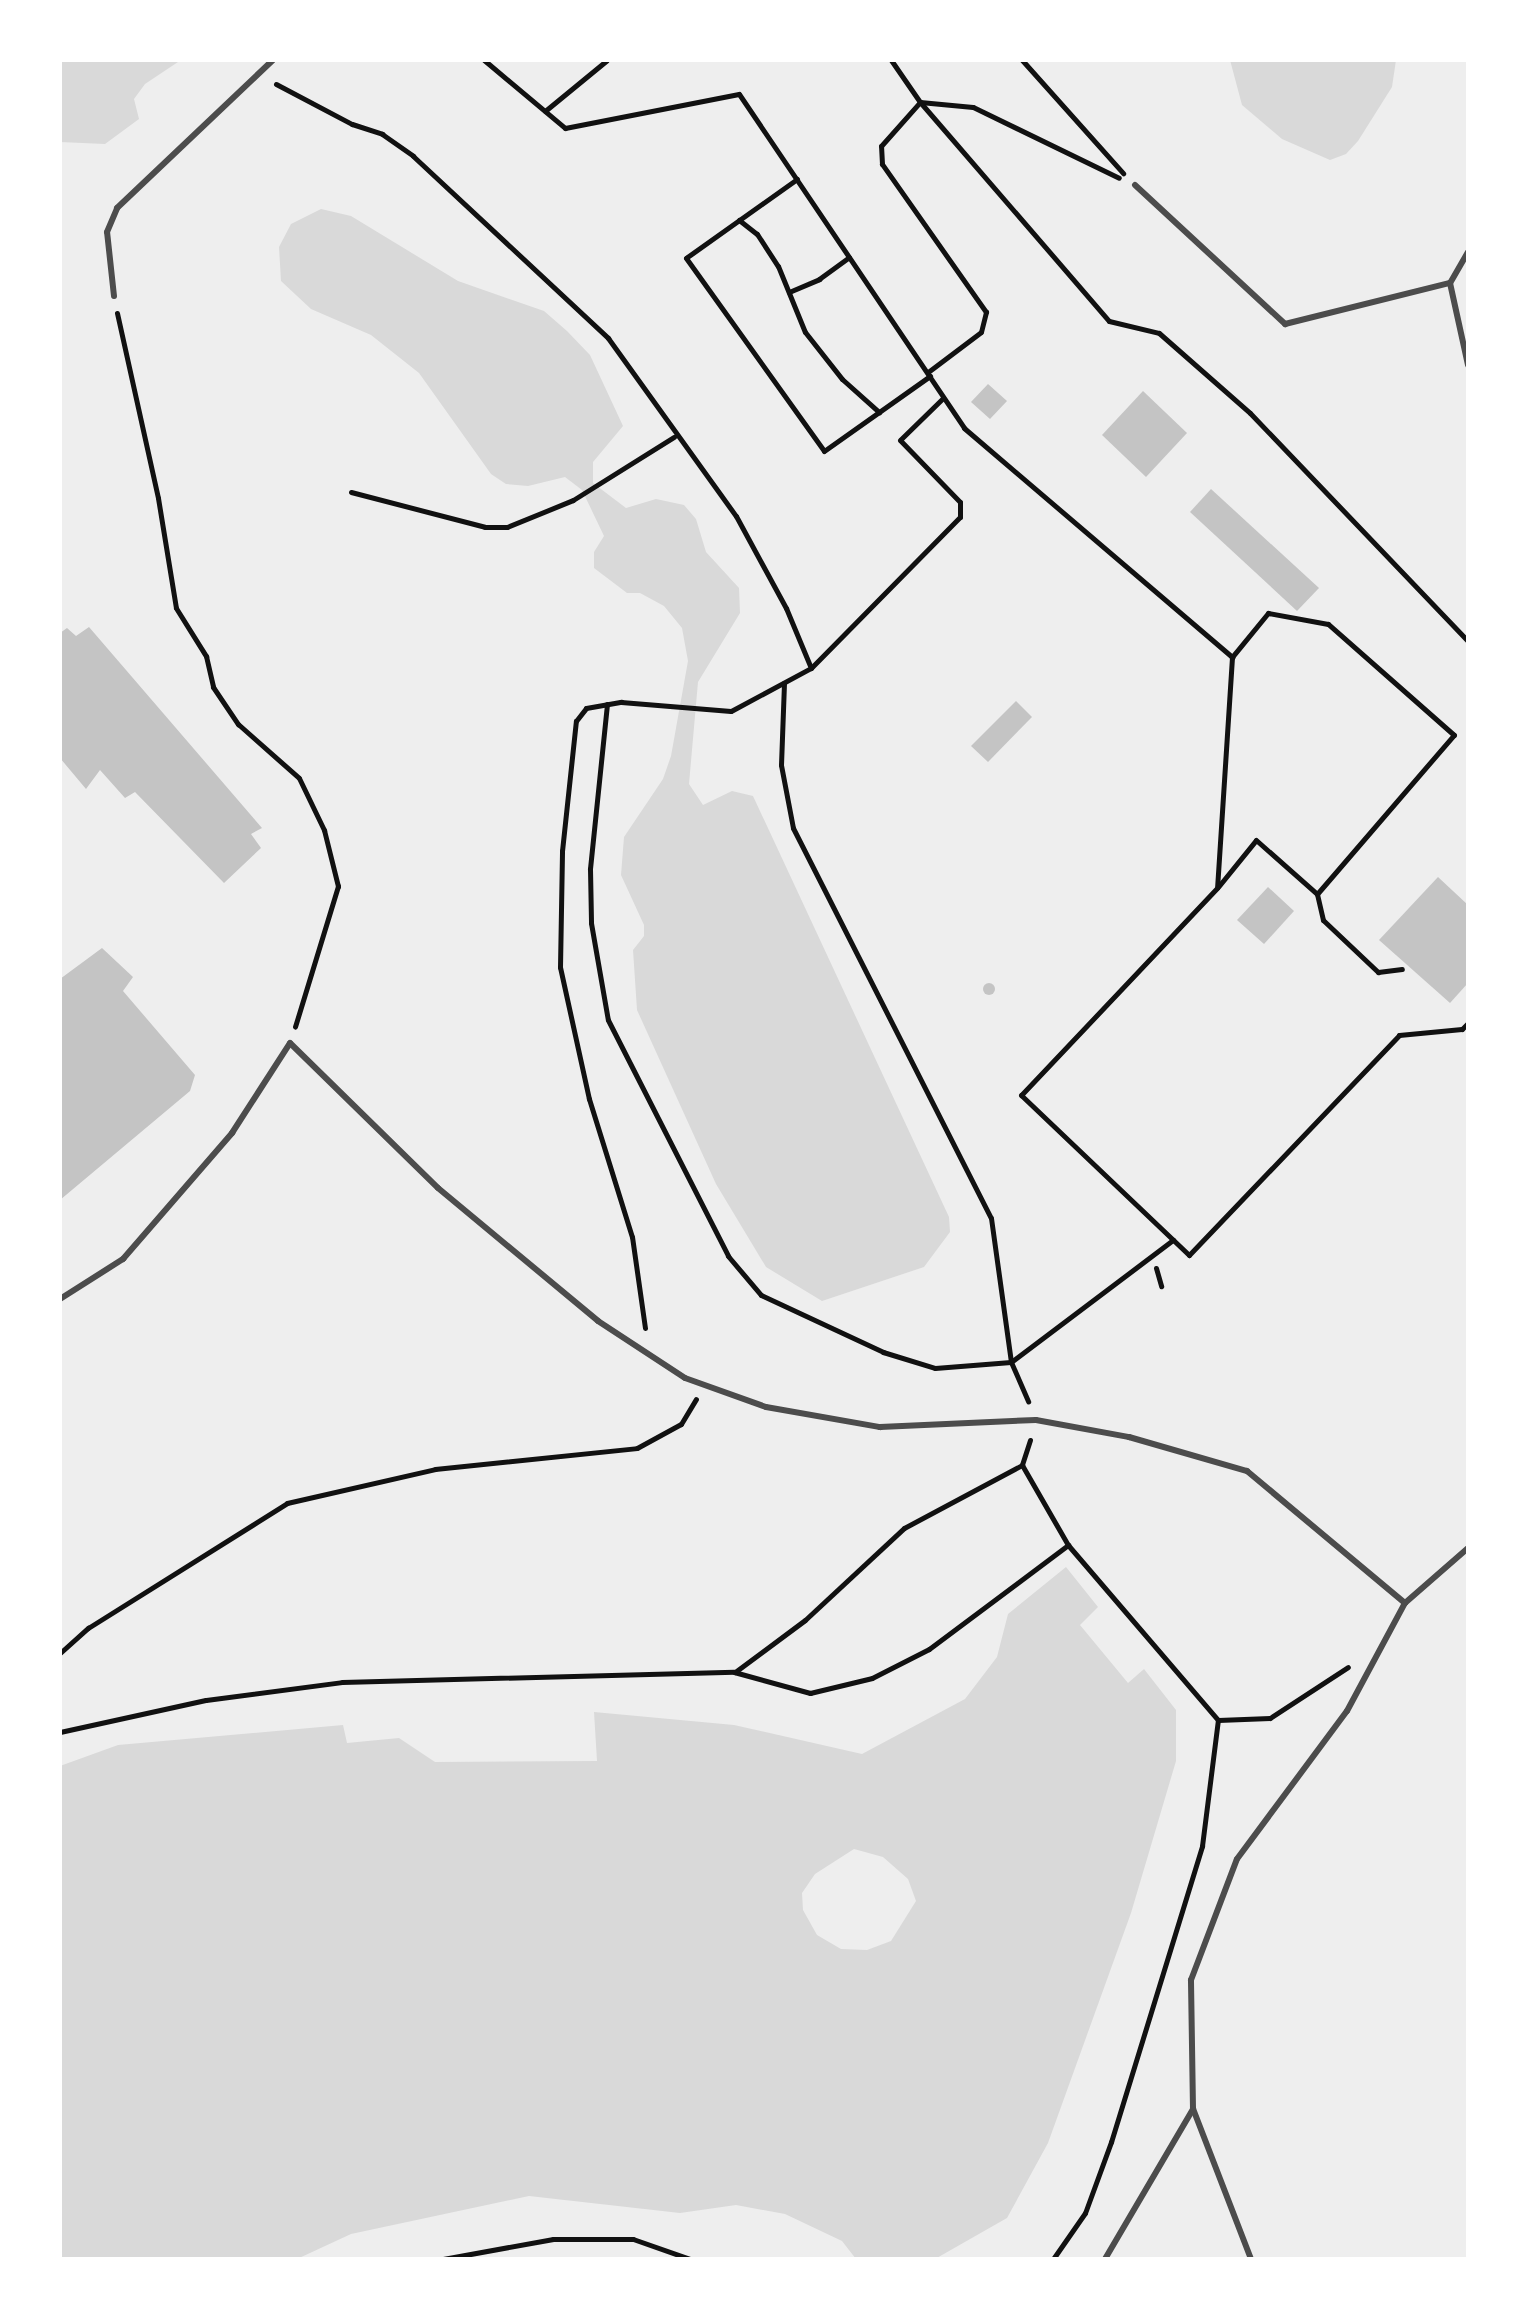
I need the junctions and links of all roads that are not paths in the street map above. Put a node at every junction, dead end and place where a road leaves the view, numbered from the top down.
1 (273, 60) edge
2 (1135, 185) road end
3 (1468, 252) edge
4 (1450, 283) junction
5 (114, 296) road end
6 (1468, 365) edge
7 (60, 1299) edge
8 (1468, 1548) edge
9 (1405, 1603) junction
10 (1193, 2109) junction
11 (1105, 2259) edge
12 (1251, 2259) edge

1 - 5 lane
2 - 4 lane
3 - 4 lane
4 - 6 lane
7 - 9 lane
8 - 9 lane
9 - 10 lane
10 - 11 lane
10 - 12 lane

